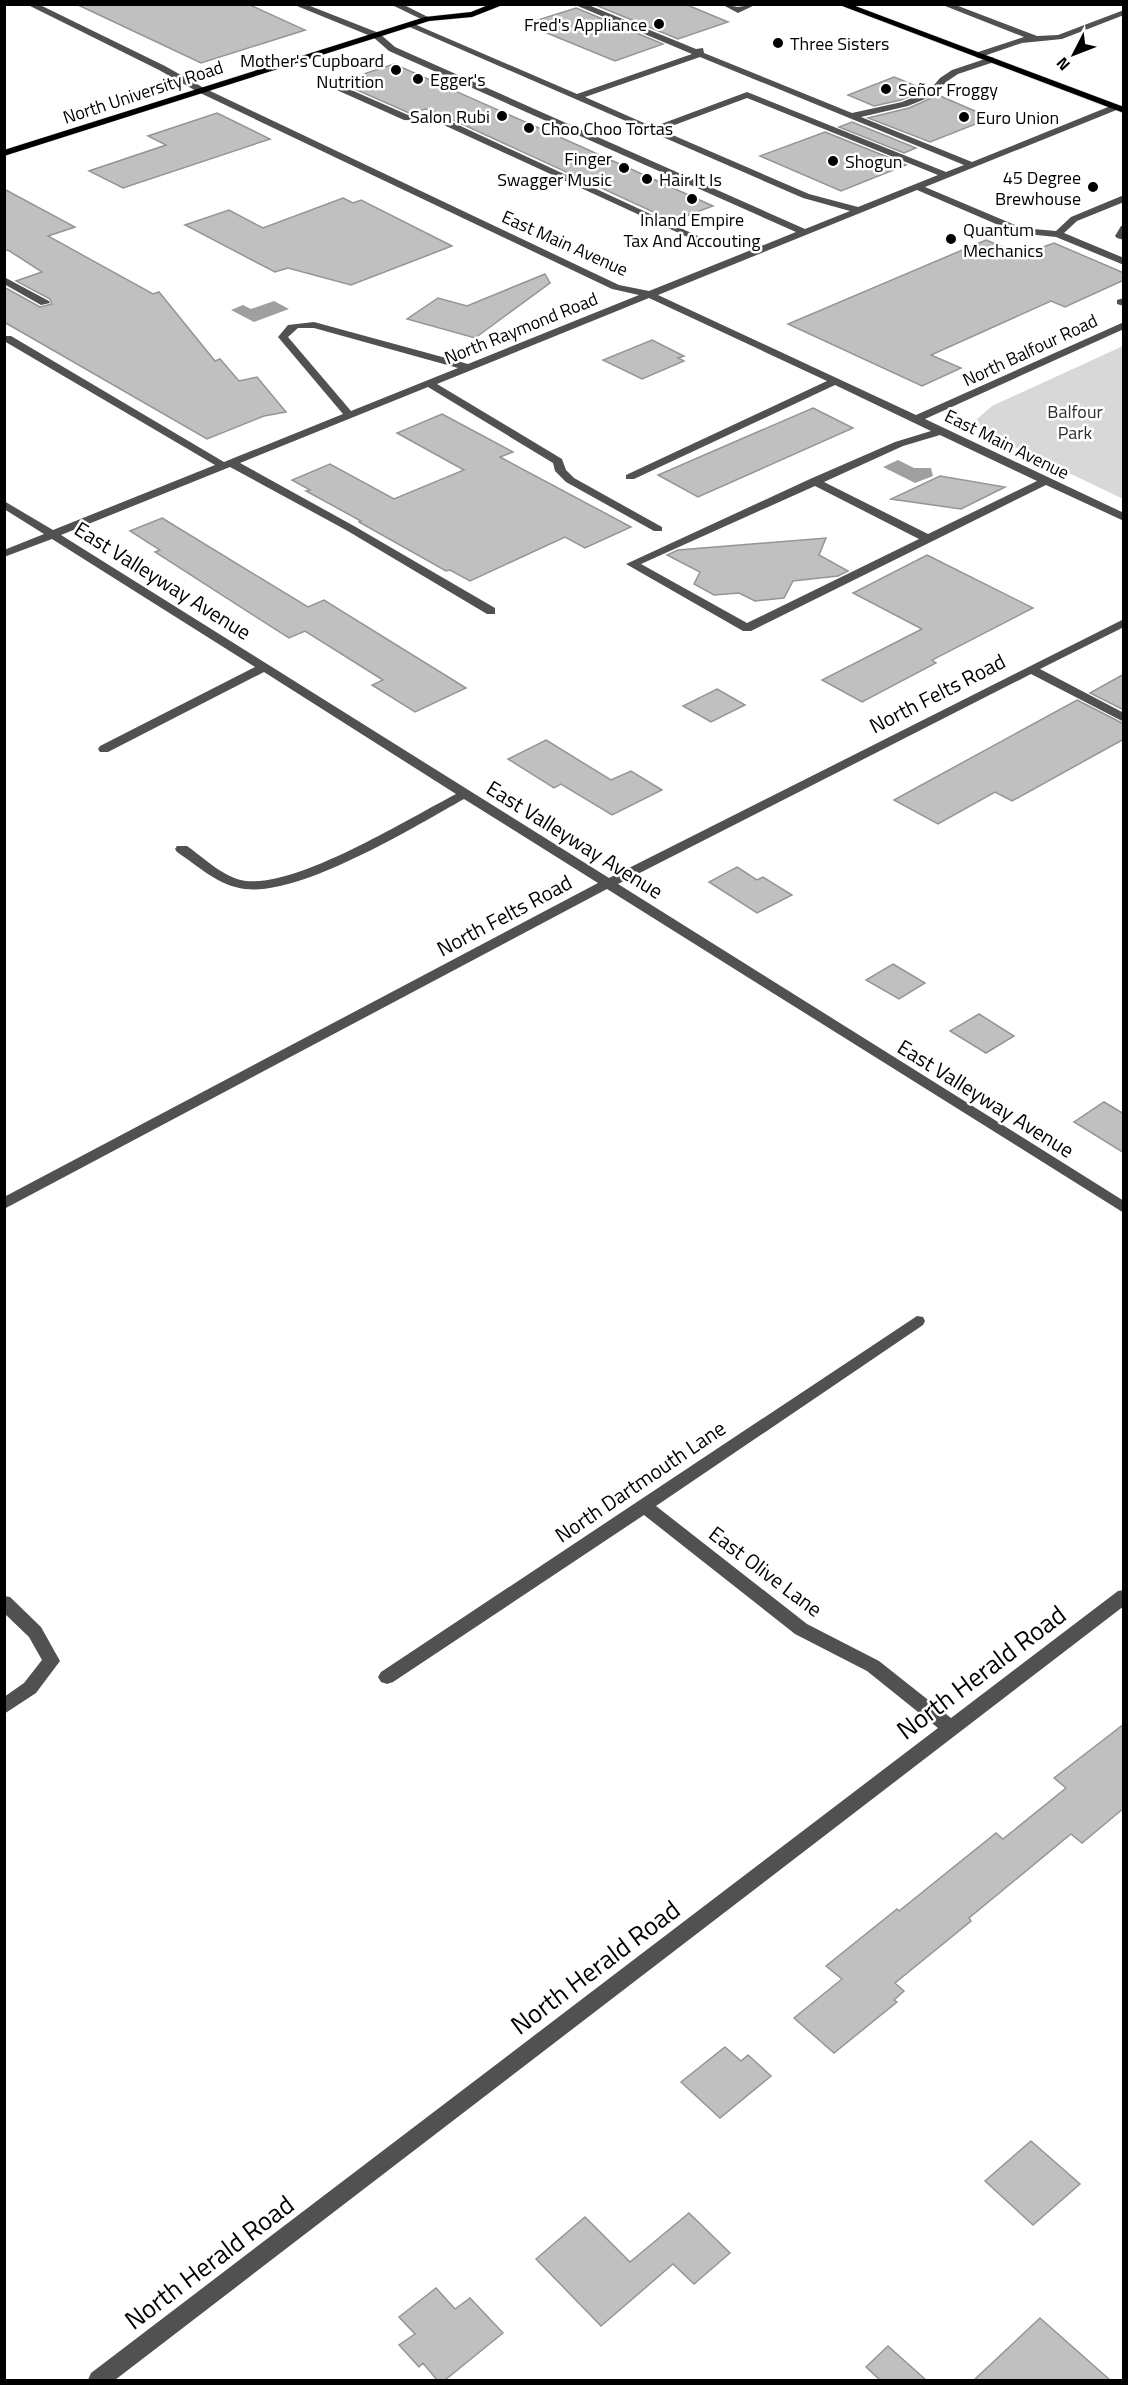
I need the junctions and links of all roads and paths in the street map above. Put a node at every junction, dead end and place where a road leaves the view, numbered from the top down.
1 (30, 4) edge
2 (296, 4) edge
3 (394, 4) edge
4 (501, 4) edge
5 (577, 4) edge
6 (725, 4) edge
7 (753, 4) edge
8 (841, 4) edge
9 (944, 4) edge
10 (451, 5) edge
11 (1124, 12) edge
12 (1114, 16) junction
13 (428, 19) junction
14 (1124, 19) edge
15 (409, 25) junction
16 (376, 35) junction
17 (1037, 39) junction
18 (700, 49) junction
19 (978, 55) junction
20 (991, 60) junction
21 (324, 81) dead end
22 (201, 90) junction
23 (577, 97) junction
24 (1120, 109) edge
25 (851, 116) junction
26 (653, 130) junction
27 (4, 153) edge
28 (972, 165) junction
29 (946, 175) junction
30 (917, 187) junction
31 (1124, 198) edge
32 (858, 210) junction
33 (1124, 228) edge
34 (804, 232) junction
35 (1058, 234) junction
36 (1124, 237) edge
37 (697, 238) dead end
38 (1124, 262) edge
39 (4, 280) edge
40 (648, 294) junction
41 (45, 303) dead end
42 (1124, 325) edge
43 (8, 338) dead end
44 (468, 367) junction
45 (835, 381) junction
46 (429, 383) junction
47 (349, 415) junction
48 (917, 419) junction
49 (942, 431) junction
50 (227, 464) junction
51 (630, 477) dead end
52 (1045, 481) junction
53 (814, 482) junction
54 (4, 504) edge
55 (1124, 518) edge
56 (658, 529) dead end
57 (54, 535) junction
58 (928, 538) junction
59 (4, 554) edge
60 (491, 611) dead end
61 (1124, 622) edge
62 (265, 667) junction
63 (1031, 669) junction
64 (1124, 718) edge
65 (104, 748) dead end
66 (466, 794) junction
67 (182, 849) dead end
68 (609, 883) junction
69 (4, 1204) edge
70 (1124, 1208) edge
71 (917, 1321) dead end
72 (644, 1506) junction
73 (1124, 1596) edge
74 (4, 1602) edge
75 (387, 1677) dead end
76 (4, 1707) edge
77 (951, 1728) junction
78 (99, 2380) edge

1 - 22 street, East Main Avenue
2 - 16 street
3 - 13 street
4 - 13 main road, North University Road
5 - 18 street
6 - 7 street
8 - 19 main road
9 - 17 street
10 - 13 main road, North University Road
11 - 12 street
12 - 14 street
12 - 17 street
13 - 15 main road, North University Road
15 - 16 main road, North University Road
15 - 23 street
16 - 22 main road, North University Road
16 - 34 street
17 - 19 street
18 - 23 street
18 - 25 street
19 - 20 main road
20 - 24 main road
20 - 25 street
21 - 37 street
22 - 27 main road, North University Road
22 - 40 street, East Main Avenue
23 - 26 street
24 - 28 street, North Raymond Road
25 - 28 street
26 - 29 street
26 - 32 street
28 - 29 street, North Raymond Road
29 - 30 street, North Raymond Road
30 - 32 street, North Raymond Road
30 - 35 street
31 - 35 street
32 - 34 street, North Raymond Road
33 - 36 street
34 - 40 street, North Raymond Road
35 - 38 street
39 - 41 street
40 - 44 street, North Raymond Road
40 - 45 street, East Main Avenue
42 - 48 street, North Balfour Road
43 - 50 street
44 - 46 street, North Raymond Road
44 - 47 street
45 - 48 street, East Main Avenue
45 - 51 street
46 - 47 street, North Raymond Road
46 - 56 street
47 - 50 street, North Raymond Road
48 - 49 street, East Main Avenue
49 - 52 street, East Main Avenue
49 - 53 street
50 - 57 street, North Raymond Road
50 - 60 street
52 - 55 street, East Main Avenue
52 - 58 street
53 - 58 street
53 - 58 street
54 - 57 street, East Valleyway Avenue
57 - 59 street, North Raymond Road
57 - 62 street, East Valleyway Avenue
61 - 63 street, North Felts Road
62 - 65 street
62 - 66 street, East Valleyway Avenue
63 - 64 street
63 - 68 street, North Felts Road
66 - 67 street
66 - 68 street, East Valleyway Avenue
68 - 69 street, North Felts Road
68 - 70 street, East Valleyway Avenue
71 - 72 street, North Dartmouth Lane
72 - 75 street, North Dartmouth Lane
72 - 77 street, East Olive Lane
73 - 77 street, North Herald Road
74 - 76 street
77 - 78 street, North Herald Road

